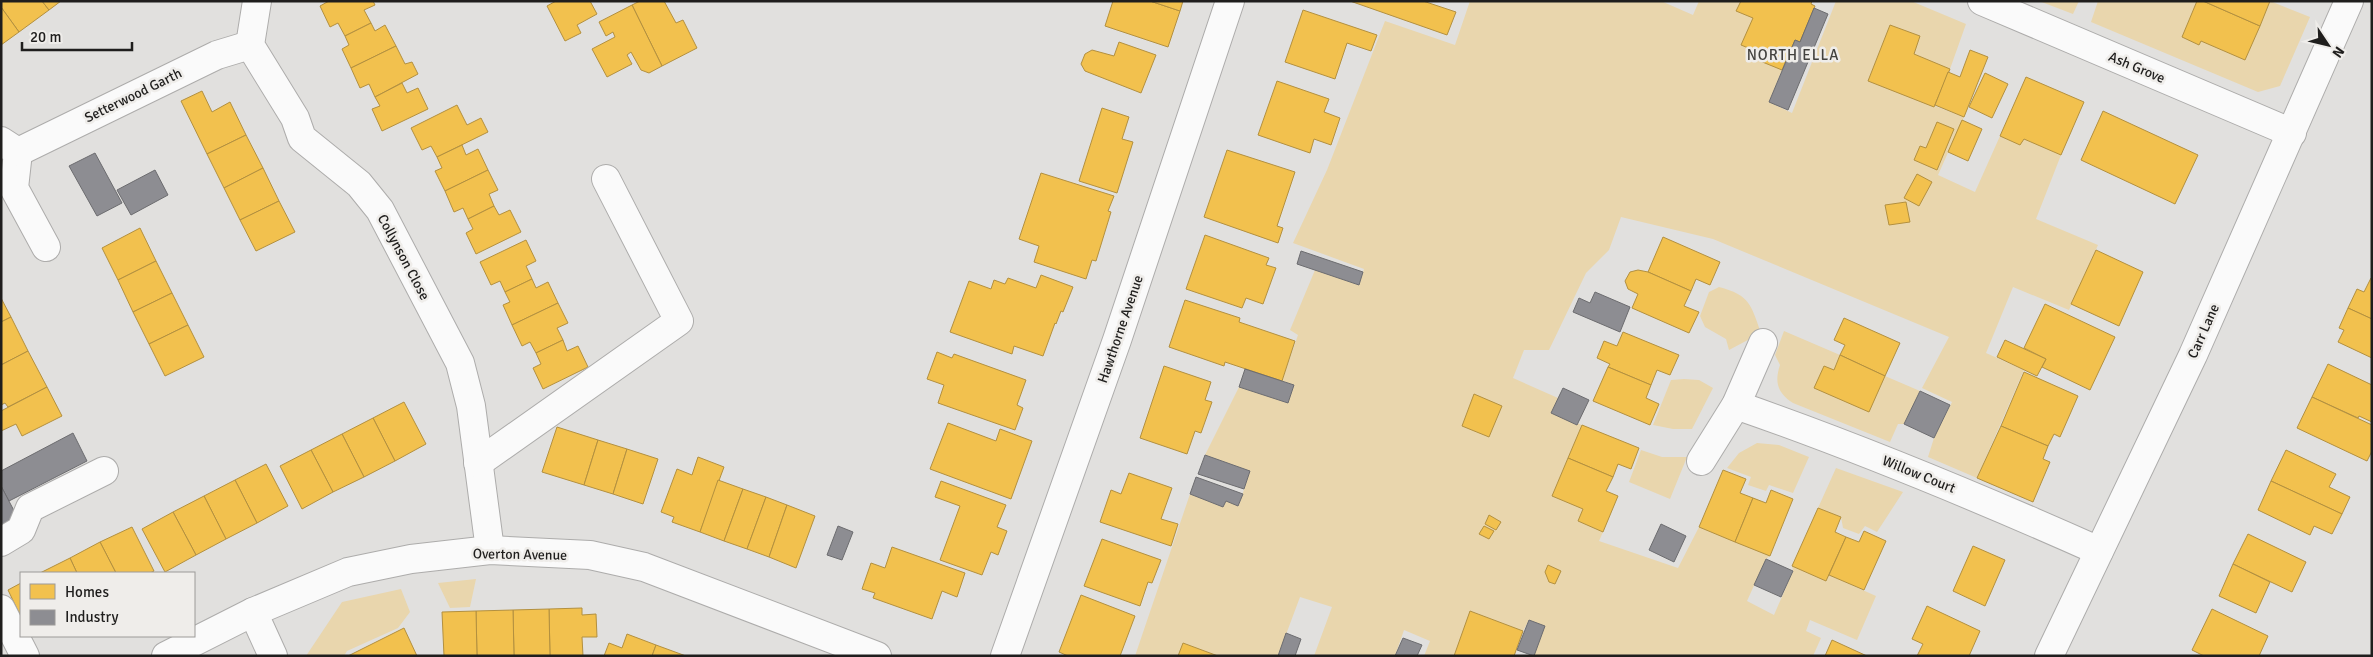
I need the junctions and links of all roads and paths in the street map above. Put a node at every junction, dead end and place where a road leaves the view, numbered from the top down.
1 (256, 1) edge
2 (1230, 1) edge
3 (1982, 1) edge
4 (2348, 1) edge
5 (250, 45) junction
6 (2292, 133) junction
7 (10, 146) edge
8 (606, 178) dead end
9 (46, 247) dead end
10 (1763, 343) dead end
11 (1736, 405) junction
12 (1701, 461) dead end
13 (478, 463) junction
14 (104, 471) dead end
15 (1, 542) edge
16 (490, 550) junction
17 (2099, 551) junction
18 (1, 609) edge
19 (252, 612) junction
20 (25, 656) edge
21 (166, 656) edge
22 (273, 656) edge
23 (877, 656) edge
24 (1005, 656) edge
25 (2049, 656) edge

1 - 5 street
2 - 24 street, Hawthorne Avenue
3 - 6 street, Ash Grove
4 - 6 street, Carr Lane
5 - 7 street, Setterwood Garth
5 - 13 street, Collynson Close
6 - 17 street, Carr Lane
7 - 9 street, Setterwood Garth
8 - 13 street
10 - 11 street
11 - 12 street
11 - 17 street, Willow Court
13 - 16 street, Collynson Close
14 - 15 street
16 - 19 street, Overton Avenue
16 - 23 street, Overton Avenue
17 - 25 street, Carr Lane
18 - 20 street
19 - 21 street, Overton Avenue
19 - 22 street

